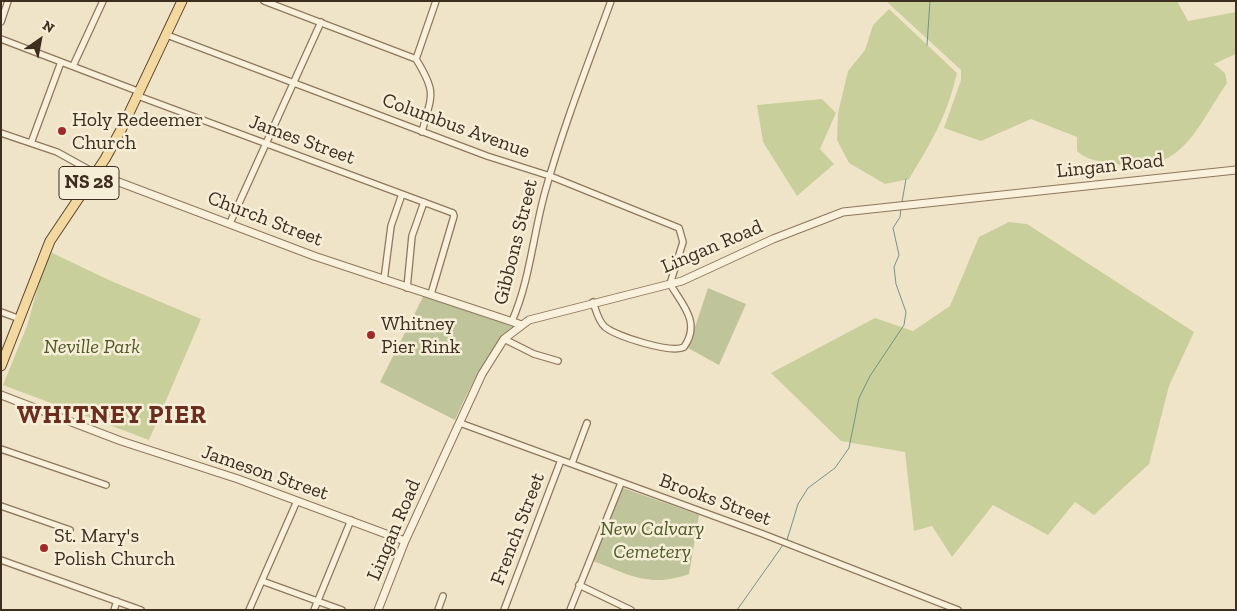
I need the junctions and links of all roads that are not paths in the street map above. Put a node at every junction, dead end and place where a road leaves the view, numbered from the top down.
1 (8, 1) edge
2 (103, 1) edge
3 (181, 1) edge
4 (264, 1) edge
5 (436, 1) edge
6 (611, 1) edge
7 (1, 22) edge
8 (321, 22) junction
9 (167, 36) junction
10 (1, 39) edge
11 (416, 59) junction
12 (61, 62) junction
13 (74, 66) junction
14 (292, 83) junction
15 (139, 94) junction
16 (422, 132) junction
17 (1, 133) edge
18 (31, 143) junction
19 (266, 144) junction
20 (1236, 170) edge
21 (95, 173) junction
22 (550, 176) junction
23 (402, 194) junction
24 (424, 202) junction
25 (230, 223) junction
26 (384, 280) junction
27 (670, 284) junction
28 (407, 288) junction
29 (431, 294) junction
30 (593, 302) junction
31 (1, 312) edge
32 (20, 319) junction
33 (512, 321) junction
34 (522, 325) junction
35 (504, 339) junction
36 (558, 361) dead end
37 (1, 366) edge
38 (1, 395) edge
39 (460, 423) junction
40 (587, 423) dead end
41 (1, 449) edge
42 (561, 460) junction
43 (572, 464) junction
44 (621, 483) junction
45 (106, 485) dead end
46 (297, 501) junction
47 (1, 506) edge
48 (351, 520) junction
49 (70, 530) dead end
50 (405, 541) junction
51 (1, 560) edge
52 (262, 581) junction
53 (580, 585) junction
54 (444, 596) dead end
55 (117, 600) junction
56 (317, 602) junction
57 (114, 610) edge
58 (141, 610) edge
59 (249, 610) edge
60 (314, 610) edge
61 (342, 610) edge
62 (378, 610) edge
63 (438, 610) edge
64 (504, 610) edge
65 (570, 610) edge
66 (631, 610) edge
67 (958, 610) edge

1 - 7 street
2 - 13 street
3 - 9 main road, NS 28
4 - 8 street
5 - 11 street
6 - 22 street, Gibbons Street
8 - 11 street
8 - 14 street
9 - 14 street, Columbus Avenue
9 - 15 main road, NS 28
10 - 12 street, James Street
11 - 16 street
12 - 13 street, James Street
12 - 18 street
13 - 15 street, James Street
14 - 16 street, Columbus Avenue
14 - 19 street
15 - 19 street, James Street
15 - 21 main road, NS 28
16 - 22 street, Columbus Avenue
17 - 18 street, Church Street
18 - 21 street, Church Street
19 - 23 street, James Street
19 - 25 street
20 - 27 street, Lingan Road
21 - 25 street, Church Street
21 - 32 main road, NS 28
22 - 27 street, Columbus Avenue
22 - 33 street, Gibbons Street
23 - 24 street, James Street
23 - 26 street
24 - 28 street
24 - 29 street, James Street
25 - 26 street, Church Street
26 - 28 street, Church Street
27 - 30 street, Lingan Road
27 - 30 street
28 - 29 street, Church Street
29 - 33 street, Church Street
30 - 34 street, Lingan Road
31 - 32 street
32 - 37 main road, NS 28
33 - 34 street, Church Street
34 - 35 street, Lingan Road
35 - 36 street
35 - 39 street, Lingan Road
38 - 46 street, Jameson Street
39 - 42 street, Brooks Street
39 - 50 street, Lingan Road
40 - 43 street
41 - 45 street
42 - 43 street, Brooks Street
42 - 64 street, French Street
43 - 44 street, Brooks Street
44 - 53 street
44 - 67 street, Brooks Street
46 - 48 street, Jameson Street
46 - 52 street
47 - 49 street
48 - 50 street, Jameson Street
48 - 56 street
50 - 62 street, Lingan Road
51 - 55 street
52 - 56 street
52 - 59 street
53 - 65 street
53 - 66 street
54 - 63 street
55 - 57 street
55 - 58 street
56 - 60 street
56 - 61 street

